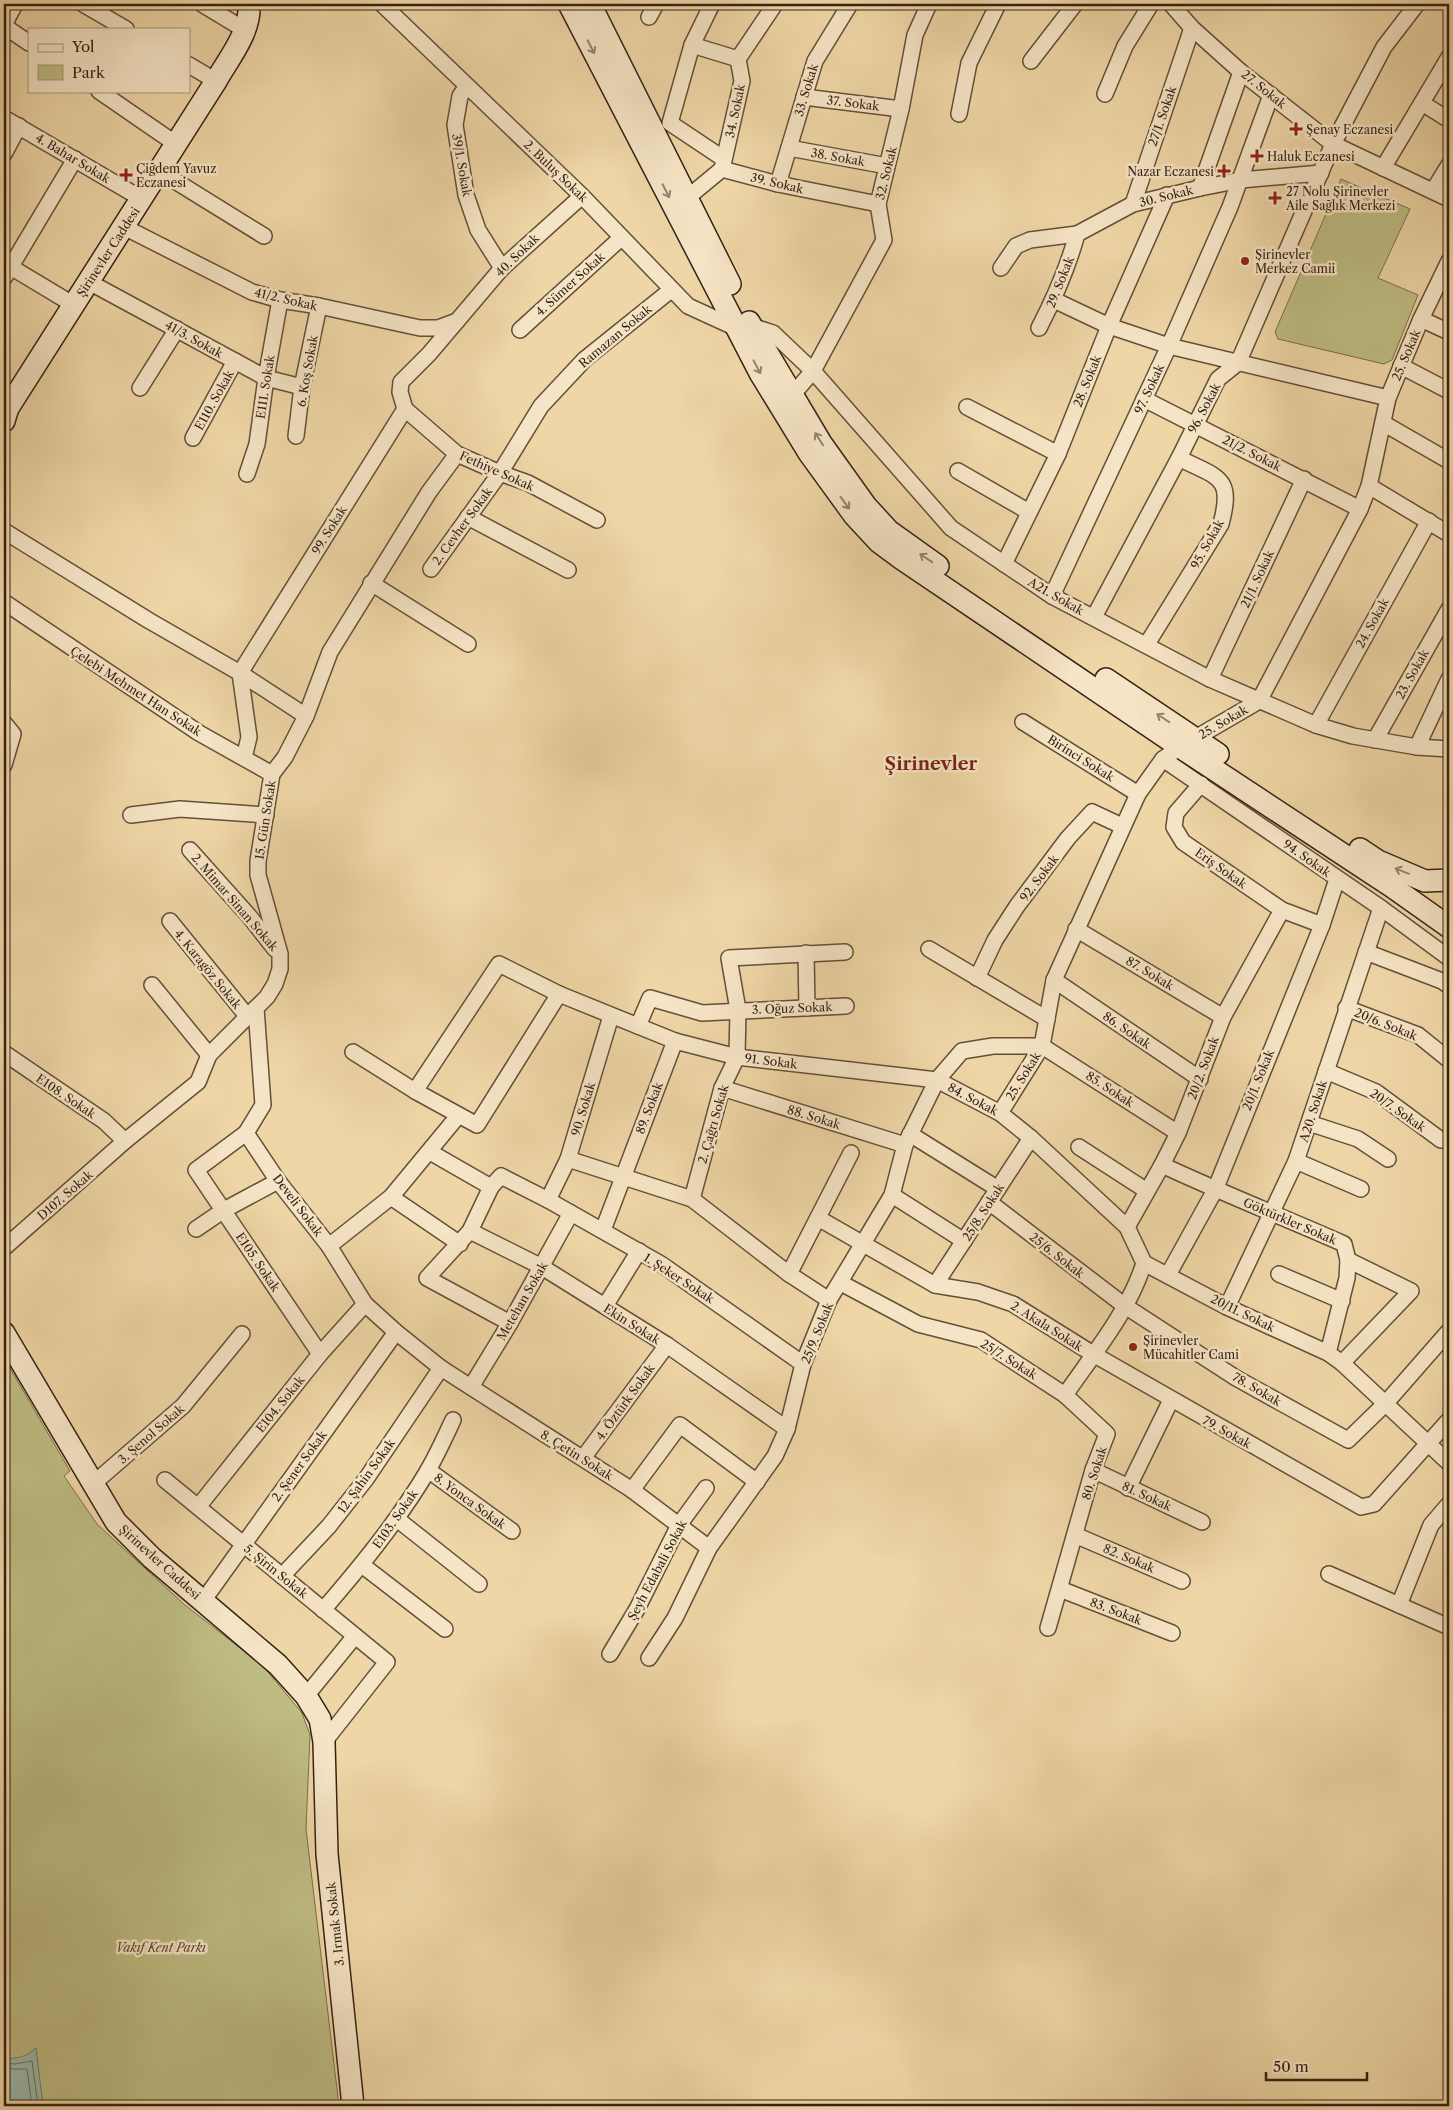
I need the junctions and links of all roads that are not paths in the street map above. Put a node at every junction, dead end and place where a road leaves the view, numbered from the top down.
1 (15, 4) edge
2 (83, 4) edge
3 (202, 4) edge
4 (249, 4) edge
5 (382, 4) edge
6 (569, 4) edge
7 (590, 4) edge
8 (712, 4) edge
9 (774, 4) edge
10 (850, 4) edge
11 (929, 4) edge
12 (1075, 4) edge
13 (1151, 4) edge
14 (1171, 4) edge
15 (1418, 4) edge
16 (994, 5) edge
17 (4, 25) edge
18 (124, 28) edge
19 (1192, 28) junction
20 (245, 30) junction
21 (28, 42) edge
22 (692, 44) junction
23 (1449, 56) edge
24 (738, 59) junction
25 (1031, 61) dead end
26 (190, 66) edge
27 (1241, 72) junction
28 (216, 81) junction
29 (467, 86) junction
30 (100, 92) edge
31 (1105, 94) dead end
32 (1271, 95) junction
33 (804, 97) junction
34 (1422, 103) junction
35 (901, 109) junction
36 (959, 114) dead end
37 (4, 118) edge
38 (1449, 120) edge
39 (19, 126) junction
40 (176, 144) junction
41 (1333, 144) junction
42 (789, 148) junction
43 (4, 154) edge
44 (75, 159) junction
45 (723, 164) junction
46 (1449, 165) edge
47 (887, 166) junction
48 (1383, 168) junction
49 (159, 170) junction
50 (1321, 173) junction
51 (1241, 180) junction
52 (778, 184) junction
53 (1200, 188) junction
54 (1433, 191) junction
55 (1167, 195) junction
56 (582, 196) junction
57 (687, 198) junction
58 (142, 199) junction
59 (1449, 199) edge
60 (878, 204) junction
61 (1133, 204) junction
62 (124, 227) junction
63 (1077, 234) junction
64 (264, 236) dead end
65 (620, 238) junction
66 (1449, 261) edge
67 (502, 268) junction
68 (1001, 268) dead end
69 (6, 270) edge
70 (89, 282) junction
71 (671, 290) junction
72 (280, 300) junction
73 (1054, 300) junction
74 (74, 305) junction
75 (319, 306) junction
76 (1421, 318) junction
77 (459, 320) junction
78 (1110, 326) junction
79 (743, 327) junction
80 (1039, 328) dead end
81 (176, 330) junction
82 (520, 330) dead end
83 (1449, 332) edge
84 (1169, 346) junction
85 (235, 362) junction
86 (1238, 363) junction
87 (1401, 366) junction
88 (813, 370) junction
89 (266, 378) junction
90 (302, 387) junction
91 (140, 388) dead end
92 (1449, 391) edge
93 (1388, 398) junction
94 (1144, 399) junction
95 (787, 402) junction
96 (540, 406) joint
97 (967, 407) dead end
98 (405, 409) junction
99 (5, 412) edge
100 (1383, 423) junction
101 (1194, 424) junction
102 (296, 436) dead end
103 (193, 438) dead end
104 (457, 454) junction
105 (1058, 454) junction
106 (1179, 458) junction
107 (1449, 461) edge
108 (958, 472) dead end
109 (500, 473) junction
110 (247, 474) dead end
111 (1304, 479) junction
112 (1369, 486) junction
113 (1360, 509) junction
114 (1029, 512) junction
115 (468, 517) junction
116 (598, 520) dead end
117 (1429, 521) junction
118 (4, 531) edge
119 (1449, 534) edge
120 (1004, 564) junction
121 (431, 569) dead end
122 (568, 570) dead end
123 (371, 583) junction
124 (1052, 596) junction
125 (4, 602) edge
126 (1449, 609) edge
127 (1094, 617) junction
128 (468, 644) dead end
129 (1147, 644) junction
130 (240, 673) junction
131 (1210, 679) junction
132 (1449, 679) edge
133 (1259, 700) junction
134 (306, 716) junction
135 (1023, 722) dead end
136 (4, 723) edge
137 (1316, 725) junction
138 (1375, 740) junction
139 (1417, 747) junction
140 (1179, 748) junction
141 (1449, 749) edge
142 (244, 758) junction
143 (4, 765) edge
144 (272, 774) junction
145 (1201, 784) junction
146 (1138, 794) junction
147 (131, 815) dead end
148 (266, 815) junction
149 (1122, 826) junction
150 (190, 850) dead end
151 (1337, 879) junction
152 (1449, 880) edge
153 (1381, 908) junction
154 (1282, 910) junction
155 (170, 921) dead end
156 (1322, 925) junction
157 (1449, 927) edge
158 (1076, 929) junction
159 (928, 949) dead end
160 (845, 952) dead end
161 (1366, 952) junction
162 (806, 953) junction
163 (280, 954) junction
164 (1449, 958) edge
165 (977, 978) junction
166 (1054, 980) junction
167 (152, 985) dead end
168 (1449, 986) edge
169 (559, 994) junction
170 (846, 1006) dead end
171 (807, 1008) junction
172 (1346, 1008) junction
173 (738, 1010) junction
174 (251, 1012) junction
175 (611, 1016) junction
176 (1223, 1017) junction
177 (1047, 1018) junction
178 (638, 1026) junction
179 (675, 1041) junction
180 (1042, 1046) junction
181 (353, 1052) dead end
182 (4, 1053) edge
183 (209, 1055) junction
184 (737, 1057) junction
185 (1449, 1060) edge
186 (1326, 1071) junction
187 (1200, 1079) junction
188 (937, 1080) junction
189 (722, 1088) junction
190 (415, 1091) junction
191 (1000, 1113) junction
192 (458, 1116) junction
193 (1309, 1123) junction
194 (246, 1133) junction
195 (1178, 1133) junction
196 (1030, 1138) junction
197 (907, 1140) junction
198 (1441, 1140) dead end
199 (125, 1141) junction
200 (1079, 1147) dead end
201 (430, 1152) junction
202 (851, 1154) dead end
203 (568, 1159) junction
204 (1388, 1159) dead end
205 (1296, 1161) junction
206 (1162, 1166) junction
207 (624, 1176) junction
208 (278, 1181) junction
209 (491, 1187) junction
210 (998, 1189) junction
211 (1361, 1189) dead end
212 (1215, 1190) junction
213 (1147, 1191) junction
214 (892, 1195) junction
215 (391, 1197) junction
216 (692, 1199) junction
217 (548, 1200) junction
218 (989, 1202) junction
219 (224, 1210) junction
220 (1272, 1212) junction
221 (571, 1213) junction
222 (818, 1218) junction
223 (1127, 1226) junction
224 (196, 1229) dead end
225 (603, 1230) junction
226 (470, 1231) junction
227 (964, 1240) junction
228 (460, 1244) junction
229 (863, 1244) junction
230 (329, 1246) junction
231 (4, 1248) edge
232 (639, 1252) junction
233 (1348, 1260) junction
234 (1144, 1263) junction
235 (542, 1267) junction
236 (790, 1274) junction
237 (1279, 1274) dead end
238 (1168, 1275) junction
239 (841, 1282) junction
240 (935, 1285) junction
241 (829, 1300) junction
242 (1342, 1301) junction
243 (365, 1304) junction
244 (605, 1306) junction
245 (1125, 1306) junction
246 (1227, 1307) junction
247 (510, 1323) junction
248 (396, 1332) junction
249 (1449, 1332) edge
250 (4, 1333) edge
251 (242, 1334) dead end
252 (666, 1345) junction
253 (320, 1354) junction
254 (1093, 1354) junction
255 (1328, 1354) junction
256 (1342, 1363) junction
257 (803, 1364) junction
258 (441, 1368) junction
259 (471, 1387) junction
260 (1065, 1394) junction
261 (1171, 1400) junction
262 (1385, 1404) junction
263 (453, 1420) dead end
264 (1449, 1420) edge
265 (787, 1429) junction
266 (1429, 1445) junction
267 (583, 1458) junction
268 (1449, 1463) edge
269 (428, 1470) junction
270 (1093, 1470) junction
271 (165, 1480) dead end
272 (757, 1482) junction
273 (94, 1483) junction
274 (706, 1488) dead end
275 (1128, 1488) junction
276 (632, 1490) junction
277 (1449, 1504) edge
278 (198, 1507) junction
279 (396, 1519) junction
280 (1202, 1522) dead end
281 (679, 1525) junction
282 (512, 1531) dead end
283 (1075, 1535) junction
284 (243, 1544) junction
285 (710, 1548) junction
286 (362, 1565) junction
287 (1329, 1574) dead end
288 (282, 1576) junction
289 (1182, 1581) dead end
290 (479, 1584) dead end
291 (1060, 1589) junction
292 (203, 1601) junction
293 (1399, 1605) junction
294 (323, 1610) junction
295 (1449, 1627) edge
296 (1048, 1628) dead end
297 (445, 1629) dead end
298 (1172, 1633) dead end
299 (355, 1636) junction
300 (610, 1654) dead end
301 (649, 1658) dead end
302 (306, 1696) junction
303 (324, 1742) junction
304 (353, 2106) edge

1 - 17 street
2 - 18 street
3 - 20 street
4 - 20 main road, Şirinevler Caddesi
5 - 29 street, 2. Buluş Sokak
6 -> 79 main road
7 - 57 main road
8 - 22 street
9 - 24 street
10 - 33 street, 33. Sokak
11 - 35 street, 32. Sokak
12 - 25 street
13 - 31 street
14 - 19 street, 27. Sokak
15 - 41 street, 96. Sokak
16 - 36 street
17 - 21 street
19 - 27 street, 27. Sokak
19 - 61 street, 27/1. Sokak
20 - 28 main road, Şirinevler Caddesi
22 - 24 street
22 - 45 street, 39. Sokak
23 - 34 street
24 - 45 street, 34. Sokak
26 - 28 street
27 - 32 street, 27. Sokak
27 - 53 street
28 - 40 main road, Şirinevler Caddesi
29 - 56 street, 2. Buluş Sokak
29 - 67 street, 39/1. Sokak
30 - 40 street
32 - 41 street, 27. Sokak
32 - 51 street, 97. Sokak
33 - 35 street, 37. Sokak
33 - 42 street, 33. Sokak
34 - 38 street
34 - 48 street
35 - 47 street, 32. Sokak
37 - 39 street, 4. Bahar Sokak
39 - 43 street
39 - 44 street, 4. Bahar Sokak
40 - 49 main road, Şirinevler Caddesi
41 - 48 street, 27. Sokak
41 - 50 street, 96. Sokak
42 - 47 street, 38. Sokak
42 - 52 street, 33. Sokak
44 - 58 street, 4. Bahar Sokak
44 - 69 street
45 - 52 street, 39. Sokak
45 - 57 street
46 - 54 street
47 - 60 street, 32. Sokak
48 - 54 street, 27. Sokak
49 - 58 main road, Şirinevler Caddesi
49 - 64 street
50 - 51 street, 30. Sokak
50 - 86 street, 96. Sokak
51 - 53 street, 30. Sokak
51 - 84 street, 97. Sokak
52 - 60 street, 39. Sokak
53 - 55 street, 30. Sokak
54 - 59 street, 27. Sokak
55 - 61 street, 30. Sokak
55 - 78 street, 28. Sokak
56 - 65 street, 2. Buluş Sokak
56 - 67 street, 40. Sokak
57 - 79 main road
58 - 62 main road, Şirinevler Caddesi
60 - 88 street, 32. Sokak
61 - 63 street, 30. Sokak
62 - 70 main road, Şirinevler Caddesi
62 - 72 street, 41/2. Sokak
63 - 68 street, 30. Sokak
63 - 73 street, 29. Sokak
65 - 71 street, 2. Buluş Sokak
65 - 82 street, 4. Sümer Sokak
66 - 76 street, 25. Sokak
67 - 77 street, 40. Sokak
69 - 74 street
70 - 74 main road, Şirinevler Caddesi
70 - 81 street, 41/3. Sokak
71 - 79 street, 2. Buluş Sokak
71 - 96 street, Ramazan Sokak
72 - 75 street, 41/2. Sokak
72 - 89 street, E111. Sokak
73 - 78 street
73 - 80 street, 29. Sokak
74 - 99 main road, Şirinevler Caddesi
75 - 77 street, 41/2. Sokak
75 - 90 street, 6. Koş Sokak
76 - 83 street
76 - 87 street, 25. Sokak
77 - 98 street
78 - 84 street
78 - 105 street, 28. Sokak
79 - 88 street, A21. Sokak
79 - 95 main road
81 - 85 street, 41/3. Sokak
81 - 91 street
84 - 86 street
84 - 94 street, 97. Sokak
85 - 89 street, 41/3. Sokak
85 - 103 street, E110. Sokak
86 - 93 street
86 - 101 street, 96. Sokak
87 - 92 street
87 - 93 street, 25. Sokak
88 - 95 street, 32. Sokak
88 - 120 street, A21. Sokak
89 - 90 street, 41/3. Sokak
89 - 110 street, E111. Sokak
90 - 102 street, 6. Koş Sokak
93 - 100 street, 25. Sokak
94 - 101 street, 21/2. Sokak
94 - 124 street, 97. Sokak
95 - 140 main road
96 - 109 street, 2. Cevher Sokak
97 - 105 street
98 - 104 street, Fethiye Sokak
98 - 130 street, 99. Sokak
100 - 107 street
100 - 112 street, 25. Sokak
101 - 106 street, 96. Sokak
101 - 111 street, 21/2. Sokak
104 - 109 street, Fethiye Sokak
104 - 123 street, 15. Gün Sokak
105 - 114 street, 28. Sokak
106 - 127 street, 96. Sokak
106 - 129 street, 95. Sokak
108 - 114 street
109 - 115 street, 2. Cevher Sokak
109 - 116 street, Fethiye Sokak
111 - 113 street, 21/2. Sokak
111 - 131 street, 21/1. Sokak
112 - 113 street, 25. Sokak
112 - 117 street
113 - 133 street, 25. Sokak
114 - 120 street, 28. Sokak
115 - 121 street, 2. Cevher Sokak
115 - 122 street
117 - 119 street
117 - 137 street, 24. Sokak
118 - 130 street
120 - 124 street, A21. Sokak
123 - 128 street
123 - 134 street, 15. Gün Sokak
124 - 127 street, A21. Sokak
125 - 142 street, Çelebi Mehmet Han Sokak
126 - 138 street, 23. Sokak
127 - 129 street, A21. Sokak
129 - 131 street, A21. Sokak
130 - 134 street
130 - 142 street
131 - 133 street, A21. Sokak
132 - 139 street
133 - 137 street, A21. Sokak
133 - 140 street, 25. Sokak
134 - 144 street, 15. Gün Sokak
135 - 146 street, Birinci Sokak
136 - 143 street
137 - 138 street, A21. Sokak
138 - 139 street, A21. Sokak
139 - 141 street, A21. Sokak
140 - 145 street, 94. Sokak
140 - 146 street, 25. Sokak
152 -> 140 main road
140 - 157 main road
142 - 144 street, Çelebi Mehmet Han Sokak
144 - 148 street, 15. Gün Sokak
145 - 151 street, 94. Sokak
145 - 154 street, Eriş Sokak
146 - 149 street, 25. Sokak
147 - 148 street
148 - 163 street, 15. Gün Sokak
149 - 158 street, 25. Sokak
149 - 165 street, 92. Sokak
150 - 163 street, 2. Mimar Sinan Sokak
151 - 153 street, 94. Sokak
151 - 156 street, 20/1. Sokak
153 - 161 street, A20. Sokak
153 - 164 street, 94. Sokak
154 - 156 street, Eriş Sokak
154 - 176 street, 20/2. Sokak
155 - 174 street, 4. Karagöz Sokak
156 - 212 street, 20/1. Sokak
158 - 166 street, 25. Sokak
158 - 176 street, 87. Sokak
159 - 165 street
160 - 162 street, 2. Çağrı Sokak
161 - 168 street
161 - 172 street, A20. Sokak
162 - 171 street
162 - 173 street, 2. Çağrı Sokak
163 - 174 street, 15. Gün Sokak
165 - 177 street
166 - 177 street, 25. Sokak
166 - 187 street, 86. Sokak
167 - 183 street
169 - 175 street, 91. Sokak
169 - 190 street, 91. Sokak
169 - 192 street
170 - 171 street, 3. Oğuz Sokak
171 - 173 street, 3. Oğuz Sokak
172 - 185 street, 20/6. Sokak
172 - 186 street, A20. Sokak
173 - 178 street, 3. Oğuz Sokak
173 - 184 street, 2. Çağrı Sokak
174 - 183 street, 15. Gün Sokak
174 - 194 street
175 - 178 street, 91. Sokak
175 - 203 street, 90. Sokak
176 - 187 street, 20/2. Sokak
177 - 180 street, 25. Sokak
178 - 179 street, 91. Sokak
179 - 184 street, 91. Sokak
179 - 207 street, 89. Sokak
180 - 188 street, 25/9. Sokak
180 - 191 street, 25. Sokak
180 - 195 street, 85. Sokak
181 - 190 street
182 - 199 street, E108. Sokak
183 - 199 street, 15. Gün Sokak
184 - 188 street, 91. Sokak
184 - 189 street, 2. Çağrı Sokak
186 - 193 street, A20. Sokak
186 - 198 street, 20/7. Sokak
187 - 195 street, 20/2. Sokak
188 - 191 street, 84. Sokak
188 - 197 street, 25/9. Sokak
189 - 197 street, 88. Sokak
189 - 216 street, 2. Çağrı Sokak
190 - 192 street
191 - 196 street, 84. Sokak
192 - 201 street
193 - 204 street
193 - 205 street, A20. Sokak
194 - 208 street, Develi Sokak
194 - 219 street, E105. Sokak
195 - 206 street, 20/2. Sokak
196 - 210 street, 25/8. Sokak
196 - 223 street
197 - 210 street
197 - 214 street, 25/9. Sokak
199 - 231 street, D107. Sokak
200 - 213 street
201 - 209 street
201 - 215 street
202 - 222 street
203 - 207 street
203 - 217 street, 90. Sokak
205 - 211 street
205 - 220 street, A20. Sokak
206 - 212 street, Göktürkler Sokak
206 - 213 street, 20/2. Sokak
207 - 216 street
207 - 225 street, 89. Sokak
208 - 219 street
208 - 230 street, Develi Sokak
209 - 217 street, 1. Şeker Sokak
209 - 226 street
210 - 218 street, 25/8. Sokak
212 - 220 street, Göktürkler Sokak
212 - 238 street, 20/1. Sokak
213 - 223 street, 20/2. Sokak
214 - 227 street
214 - 229 street, 25/9. Sokak
215 - 228 street
215 - 230 street
216 - 236 street
217 - 221 street, 1. Şeker Sokak
218 - 227 street, 25/8. Sokak
218 - 245 street, 25/6. Sokak
219 - 224 street
219 - 253 street, E105. Sokak
220 - 233 street, Göktürkler Sokak
220 - 246 street, A20. Sokak
221 - 225 street, 1. Şeker Sokak
221 - 235 street, Metehan Sokak
222 - 229 street, 2. Akala Sokak
222 - 236 street
223 - 234 street
225 - 232 street, 1. Şeker Sokak
226 - 228 street
226 - 235 street, Ekin Sokak
227 - 240 street, 25/8. Sokak
228 - 247 street
229 - 239 street, 25/9. Sokak
229 - 240 street, 2. Akala Sokak
230 - 243 street, Develi Sokak
232 - 244 street
232 - 257 street, 1. Şeker Sokak
233 - 242 street
233 - 256 street
234 - 238 street, 20/11. Sokak
234 - 245 street
235 - 244 street, Ekin Sokak
235 - 247 street, Metehan Sokak
236 - 241 street
237 - 242 street
238 - 246 street, 20/11. Sokak
239 - 241 street, 25/9. Sokak
239 - 260 street, 25/7. Sokak
240 - 254 street, 2. Akala Sokak
241 - 257 street, 25/9. Sokak
242 - 255 street
243 - 248 street, Develi Sokak
243 - 253 street, E104. Sokak
244 - 252 street, Ekin Sokak
245 - 254 street
245 - 262 street, 78. Sokak
246 - 255 street, 20/11. Sokak
247 - 259 street, Metehan Sokak
248 - 258 street, Develi Sokak
248 - 284 street, 2. Şener Sokak
249 - 262 street
250 - 273 main road, Şirinevler Caddesi
251 - 273 street, 3. Şenol Sokak
252 - 265 street, Ekin Sokak
252 - 267 street, 4. Öztürk Sokak
253 - 278 street, E104. Sokak
254 - 260 street
254 - 261 street, 79. Sokak
255 - 256 street, 20/11. Sokak
256 - 262 street, 20/11. Sokak
257 - 265 street, 25/9. Sokak
258 - 259 street, 8. Çetin Sokak
258 - 288 street, 12. Şahin Sokak
259 - 267 street, 8. Çetin Sokak
260 - 270 street, 80. Sokak
261 - 266 street, 79. Sokak
261 - 275 street
262 - 266 street, 20/11. Sokak
263 - 269 street, E103. Sokak
264 - 266 street
265 - 272 street, 25/9. Sokak
266 - 268 street, 20/11. Sokak
267 - 276 street, 8. Çetin Sokak
269 - 279 street, E103. Sokak
269 - 282 street, 8. Yonca Sokak
270 - 275 street, 81. Sokak
270 - 283 street, 80. Sokak
271 - 278 street, 5. Şirin Sokak
272 - 276 street
272 - 285 street, 25/9. Sokak
273 - 292 main road, Şirinevler Caddesi
274 - 281 street, Şeyh Edabali Sokak
275 - 280 street, 81. Sokak
276 - 281 street, 8. Çetin Sokak
277 - 293 street
278 - 284 street, 5. Şirin Sokak
279 - 286 street, E103. Sokak
279 - 290 street
281 - 285 street, 8. Çetin Sokak
281 - 300 street, Şeyh Edabali Sokak
283 - 289 street, 82. Sokak
283 - 291 street, 80. Sokak
284 - 288 street, 5. Şirin Sokak
284 - 292 street, 2. Şener Sokak
285 - 301 street, 25/9. Sokak
286 - 294 street, E103. Sokak
286 - 297 street
287 - 293 street
288 - 294 street, 5. Şirin Sokak
291 - 296 street, 80. Sokak
291 - 298 street, 83. Sokak
292 - 302 main road, Şirinevler Caddesi
293 - 295 street
294 - 299 street, 5. Şirin Sokak
299 - 302 street
299 - 303 street, 5. Şirin Sokak
302 - 303 main road, Şirinevler Caddesi
303 - 304 main road, 3. Irmak Sokak

